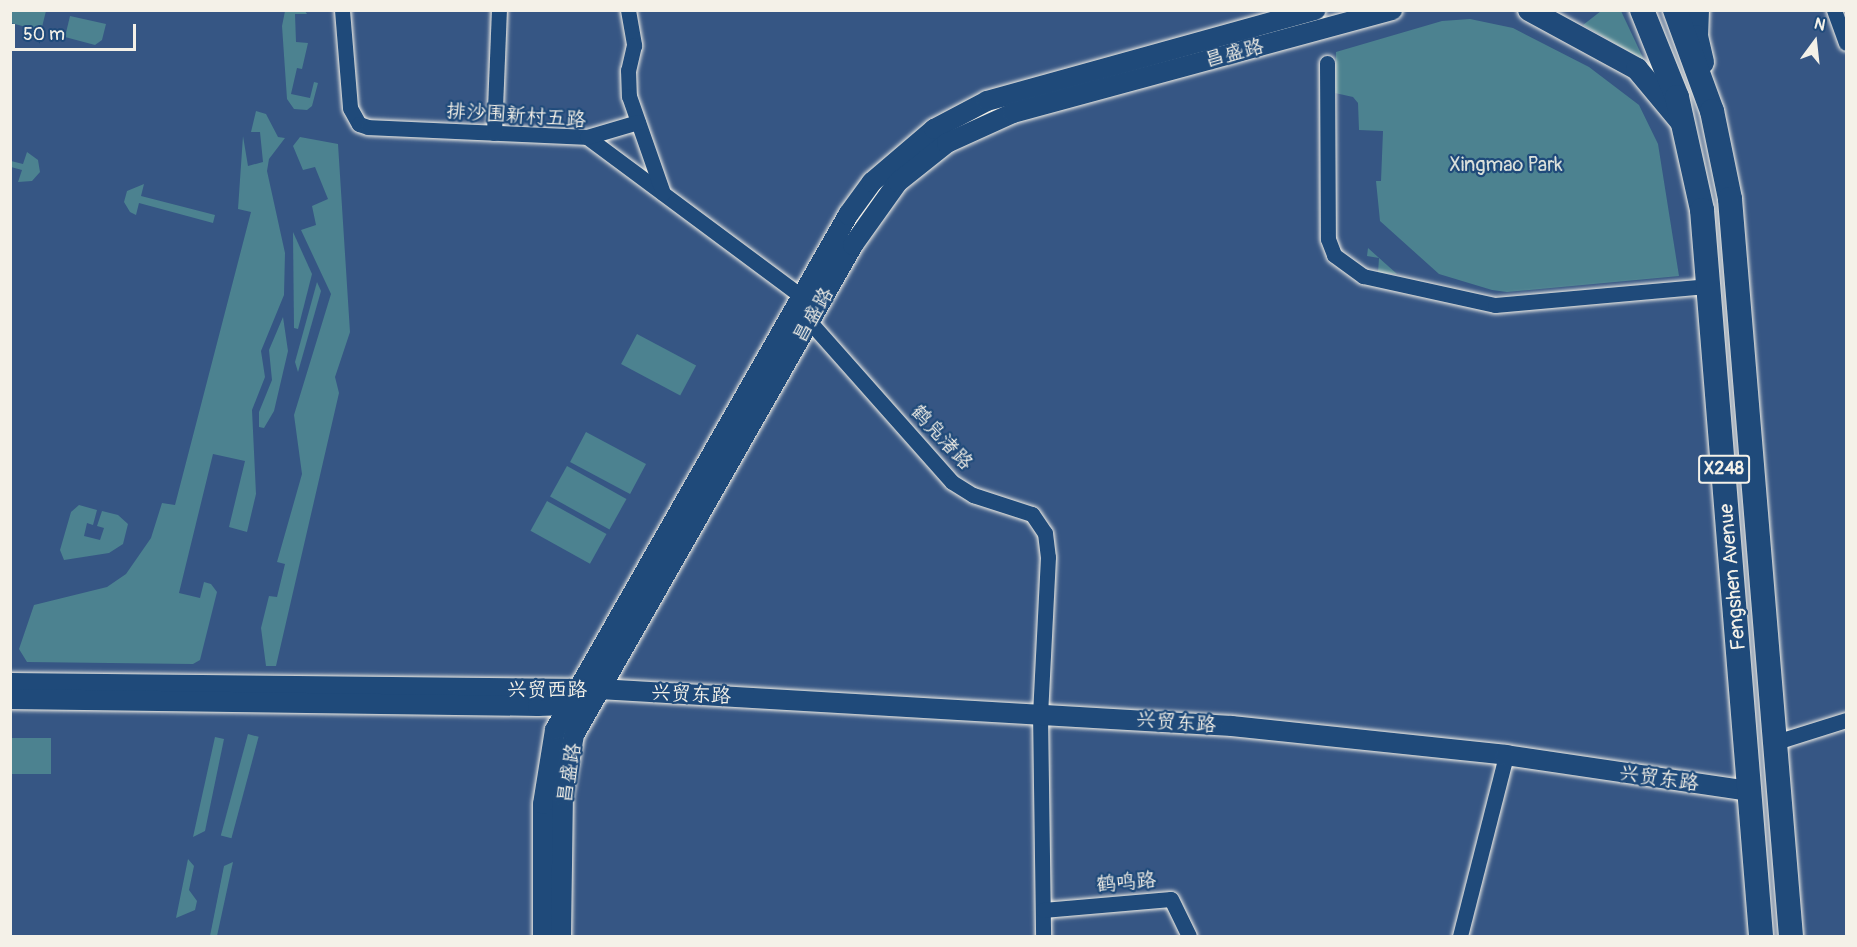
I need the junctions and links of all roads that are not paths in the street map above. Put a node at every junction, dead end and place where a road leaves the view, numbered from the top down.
1 (342, 10) edge
2 (499, 10) edge
3 (628, 10) edge
4 (1316, 10) edge
5 (1392, 10) edge
6 (1530, 10) edge
7 (1642, 10) edge
8 (1675, 10) edge
9 (1698, 10) edge
10 (1834, 10) edge
11 (1846, 43) edge
12 (1327, 63) dead end
13 (1712, 111) junction
14 (638, 122) junction
15 (494, 133) junction
16 (1688, 134) junction
17 (587, 137) junction
18 (663, 193) junction
19 (1709, 286) junction
20 (801, 296) junction
21 (809, 321) junction
22 (10, 683) edge
23 (599, 689) junction
24 (574, 697) junction
25 (10, 699) edge
26 (1040, 713) junction
27 (1846, 720) edge
28 (1776, 742) junction
29 (1506, 755) junction
30 (1750, 791) junction
31 (1043, 910) junction
32 (543, 936) edge
33 (561, 936) edge
34 (1043, 936) edge
35 (1189, 936) edge
36 (1460, 936) edge
37 (1761, 936) edge
38 (1791, 936) edge

1 - 15 street, 排沙围新村五路
2 - 15 street
3 - 14 street
4 - 20 street, 昌盛路
5 - 21 street, 昌盛路
6 - 16 main road
7 - 16 main road, Fengshen Avenue / X248
8 - 13 main road, Fengshen Avenue / X248
9 - 13 main road
10 - 11 street
12 - 19 street
13 - 28 main road, Fengshen Avenue / X248
14 - 17 street
14 - 18 street
15 - 17 street, 排沙围新村五路
16 - 19 main road, Fengshen Avenue / X248
17 - 18 street, 排沙围新村五路
18 - 20 street
19 - 30 main road, Fengshen Avenue / X248
20 - 21 street, 鹤凫渚路
20 - 24 street, 昌盛路
21 - 23 street, 昌盛路
21 - 26 street, 鹤凫渚路
22 - 24 street, 兴贸西路
23 - 24 street, 兴贸西路
23 - 26 street, 兴贸东路
23 - 33 street, 昌盛路
24 - 25 street, 兴贸西路
24 - 32 street, 昌盛路
26 - 29 street, 兴贸东路
26 - 31 street, 鹤凫渚路
27 - 28 street
28 - 38 main road, Fengshen Avenue / X248
29 - 30 street, 兴贸东路
29 - 36 street
30 - 37 main road, Fengshen Avenue / X248
31 - 34 street, 鹤凫渚路
31 - 35 street, 鹤鸣路

